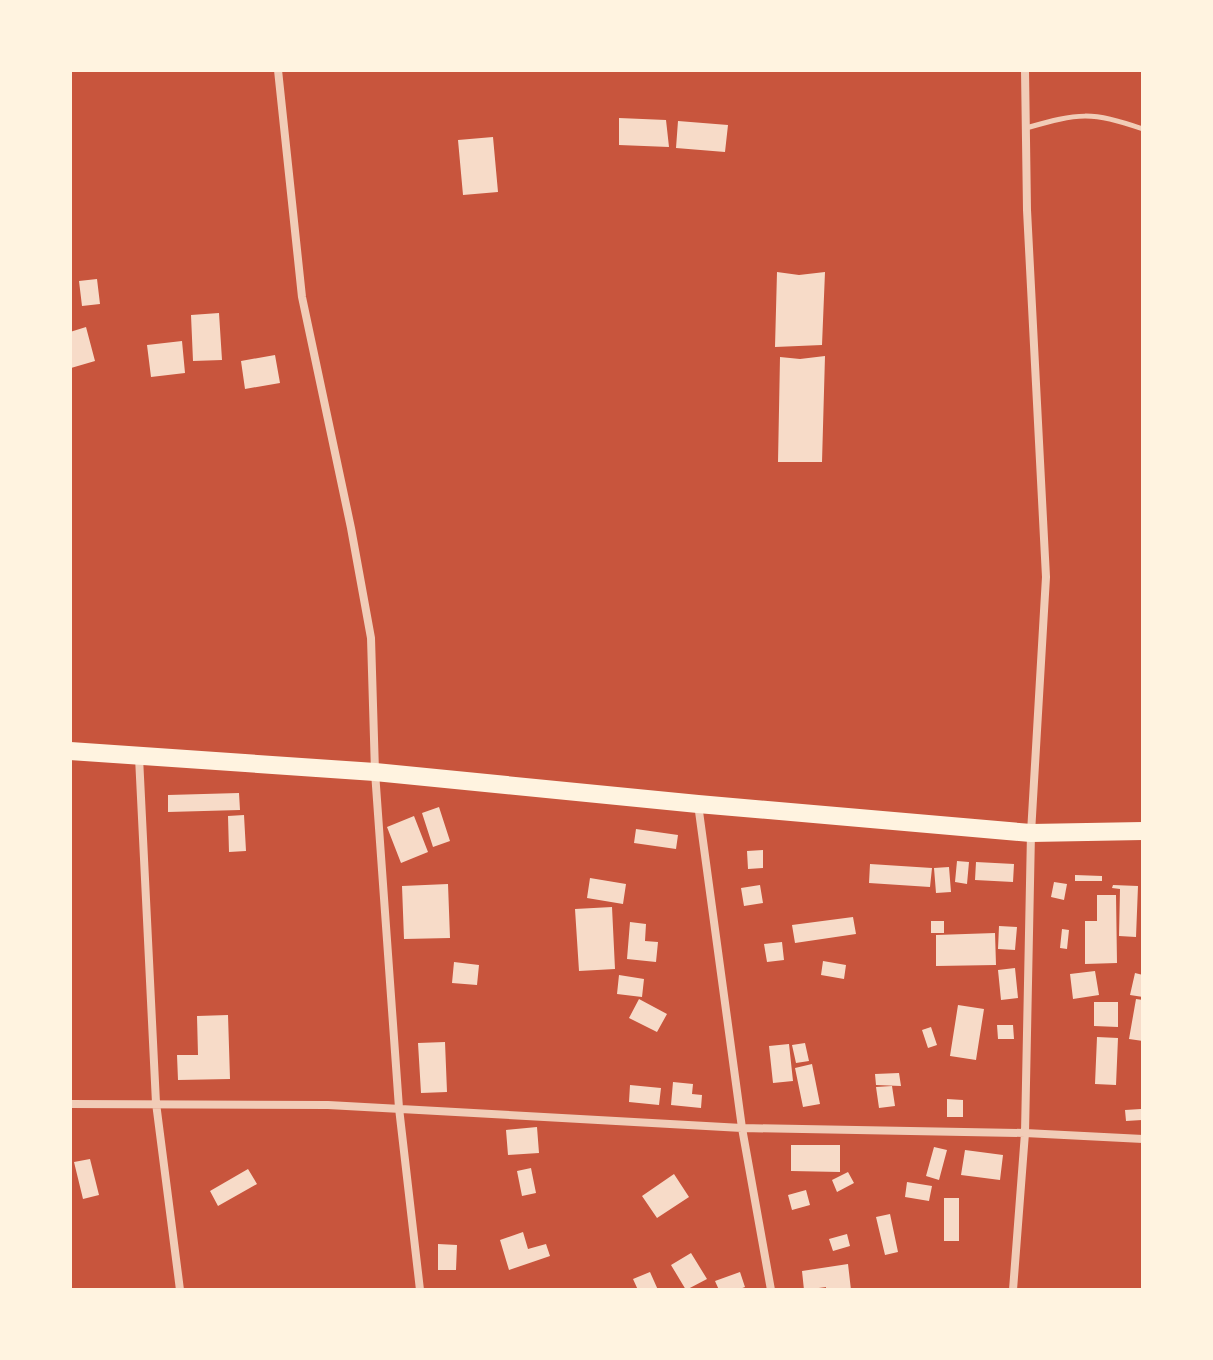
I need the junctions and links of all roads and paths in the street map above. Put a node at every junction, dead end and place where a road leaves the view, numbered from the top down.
1 (278, 70) edge
2 (1025, 70) edge
3 (1026, 128) junction
4 (1143, 129) edge
5 (70, 751) edge
6 (139, 757) junction
7 (375, 772) junction
8 (698, 804) junction
9 (1143, 831) edge
10 (1031, 833) junction
11 (156, 1103) junction
12 (70, 1104) edge
13 (399, 1108) junction
14 (742, 1128) junction
15 (1025, 1133) junction
16 (1143, 1139) edge
17 (180, 1290) edge
18 (420, 1290) edge
19 (771, 1290) edge
20 (1013, 1290) edge

1 - 7 street
2 - 3 street
3 - 4 lane
3 - 10 street
5 - 6 main road
6 - 7 main road
6 - 11 street
7 - 8 main road
7 - 13 street
8 - 10 main road
8 - 14 street
9 - 10 main road
10 - 15 street
11 - 12 street
11 - 13 street
11 - 17 street
13 - 14 street
13 - 18 street
14 - 15 street
14 - 19 street
15 - 16 street
15 - 20 street

